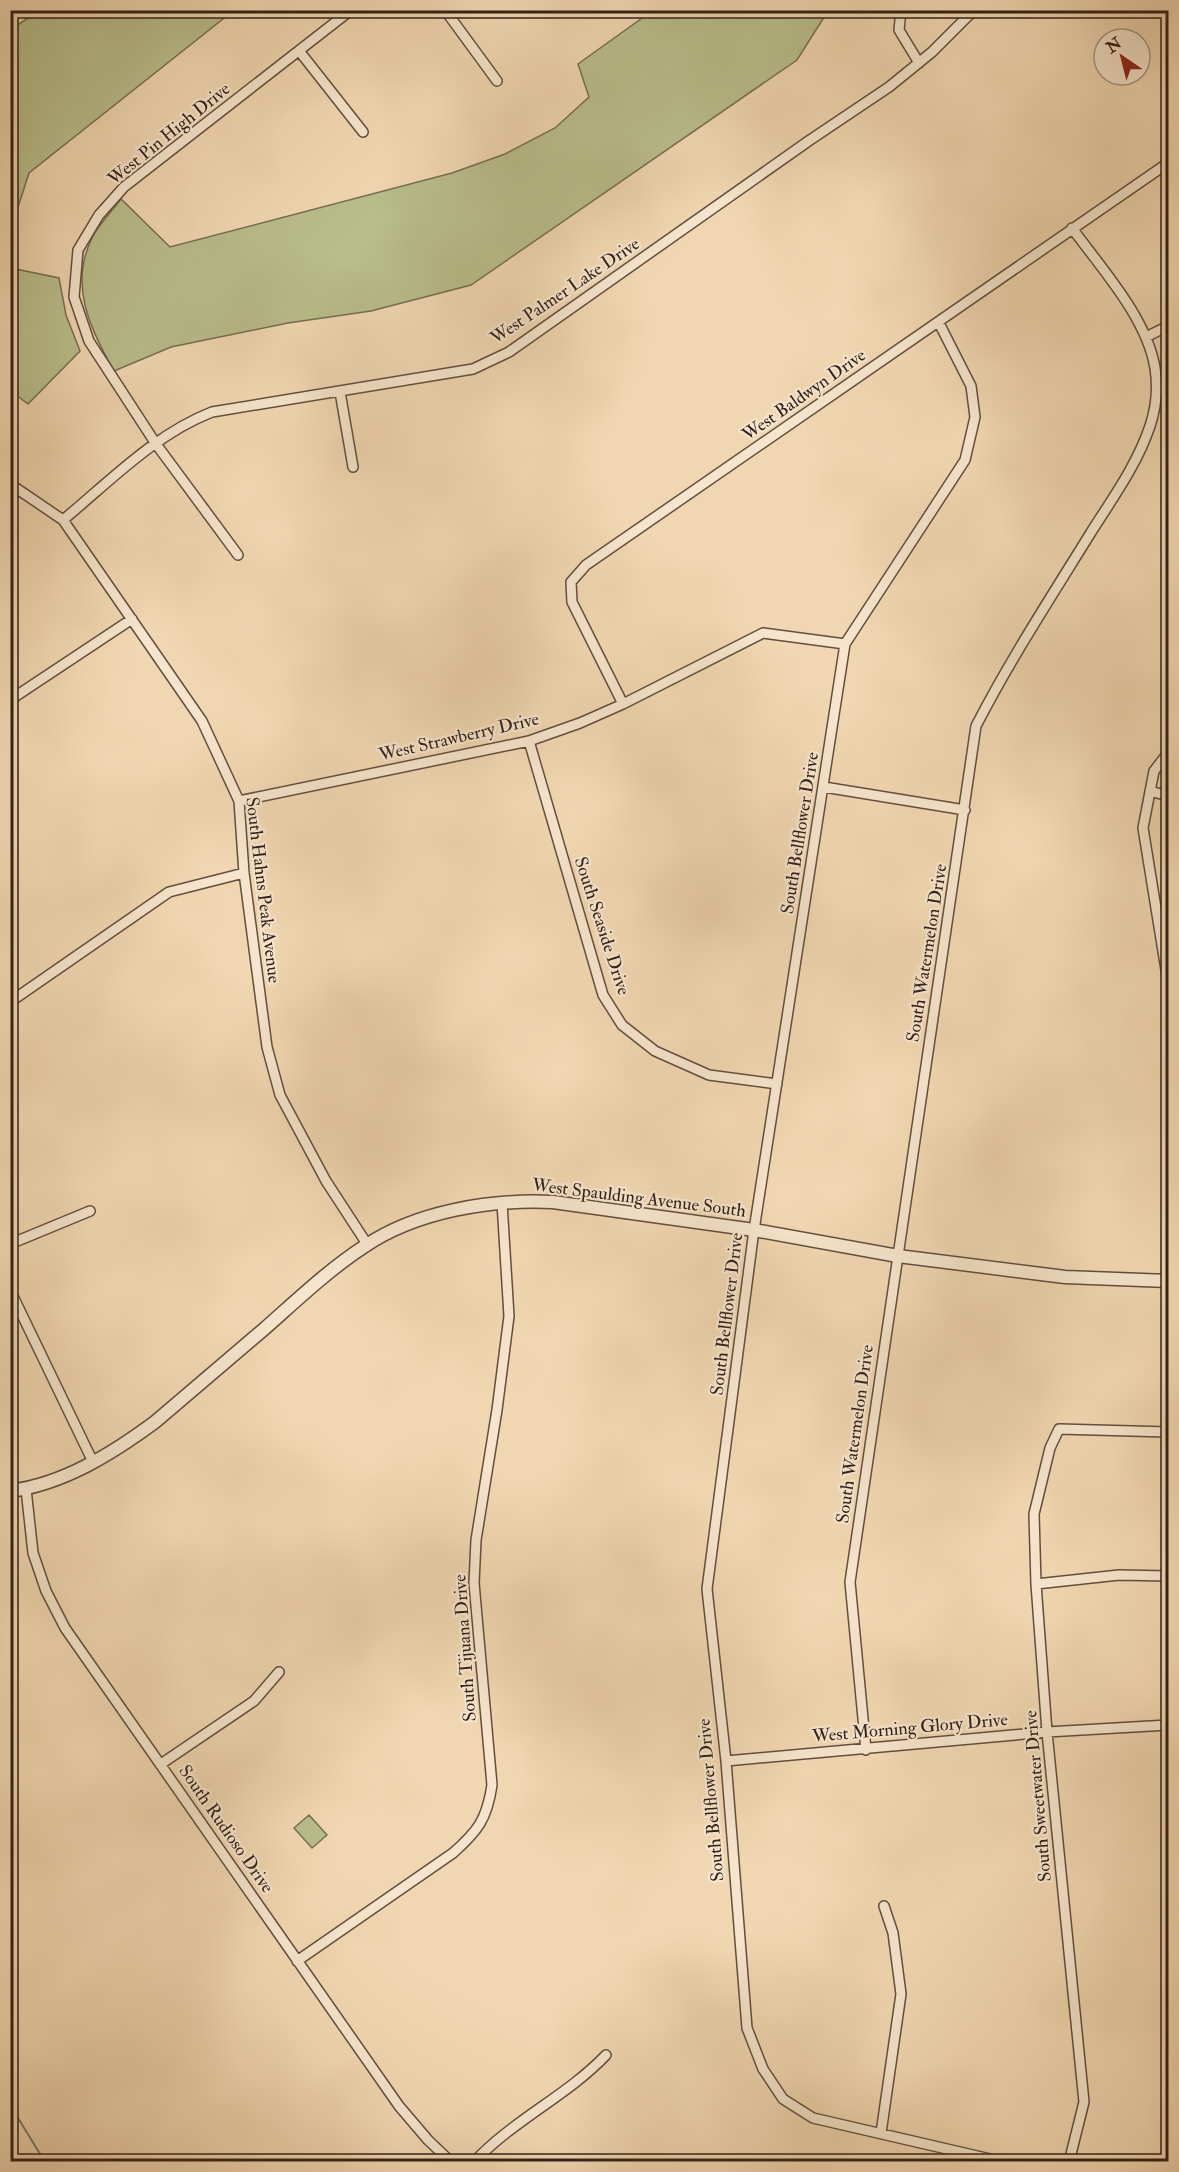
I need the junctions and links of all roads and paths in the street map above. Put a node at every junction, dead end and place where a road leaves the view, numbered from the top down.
1 (351, 10) edge
2 (445, 10) edge
3 (901, 10) edge
4 (974, 10) edge
5 (300, 52) junction
6 (919, 63) junction
7 (497, 81) dead end
8 (363, 132) dead end
9 (1168, 163) edge
10 (1072, 228) junction
11 (939, 323) junction
12 (1168, 326) edge
13 (1146, 337) junction
14 (340, 392) junction
15 (156, 444) junction
16 (353, 467) dead end
17 (10, 484) edge
18 (63, 520) junction
19 (238, 555) dead end
20 (132, 618) junction
21 (845, 644) junction
22 (10, 700) edge
23 (623, 704) junction
24 (529, 741) junction
25 (1168, 753) edge
26 (824, 787) junction
27 (1150, 792) junction
28 (1168, 796) edge
29 (239, 801) junction
30 (965, 810) junction
31 (244, 873) junction
32 (1168, 982) edge
33 (10, 1002) edge
34 (777, 1084) junction
35 (502, 1203) junction
36 (90, 1211) dead end
37 (754, 1230) junction
38 (10, 1244) edge
39 (367, 1244) junction
40 (898, 1256) junction
41 (1168, 1281) edge
42 (10, 1290) edge
43 (1168, 1432) edge
44 (93, 1462) junction
45 (26, 1489) junction
46 (10, 1491) edge
47 (1168, 1576) edge
48 (1036, 1584) junction
49 (279, 1672) dead end
50 (1168, 1725) edge
51 (1047, 1732) junction
52 (866, 1750) junction
53 (726, 1761) junction
54 (161, 1764) junction
55 (884, 1906) dead end
56 (297, 1961) junction
57 (606, 2055) dead end
58 (881, 2133) junction
59 (451, 2162) edge
60 (474, 2162) edge
61 (1003, 2162) edge
62 (1070, 2162) edge

1 - 5 street, West Pin High Drive
2 - 7 street
3 - 6 street
4 - 6 street, West Palmer Lake Drive
5 - 8 street
5 - 15 street, West Pin High Drive
6 - 14 street, West Palmer Lake Drive
9 - 10 street, West Baldwyn Drive
10 - 11 street, West Baldwyn Drive
10 - 13 street, South Watermelon Drive
11 - 21 street, South Bellflower Drive
11 - 23 street, West Baldwyn Drive
12 - 13 street
13 - 30 street, South Watermelon Drive
14 - 15 street, West Palmer Lake Drive
14 - 16 street
15 - 18 street, West Palmer Lake Drive
15 - 19 street, West Pin High Drive
17 - 18 street, South Hahns Peak Avenue
18 - 20 street, South Hahns Peak Avenue
20 - 22 street
20 - 29 street, South Hahns Peak Avenue
21 - 23 street, West Strawberry Drive
21 - 26 street, South Bellflower Drive
23 - 24 street, West Strawberry Drive
24 - 29 street, West Strawberry Drive
24 - 34 street, South Seaside Drive
25 - 27 street
26 - 30 street
26 - 34 street, South Bellflower Drive
27 - 28 street
27 - 32 street
29 - 31 street, South Hahns Peak Avenue
30 - 40 street, South Watermelon Drive
31 - 33 street
31 - 39 street, South Hahns Peak Avenue
34 - 37 street, South Bellflower Drive
35 - 37 street, West Spaulding Avenue South
35 - 39 street, West Spaulding Avenue South
35 - 56 street, South Tijuana Drive
36 - 38 street
37 - 40 street, West Spaulding Avenue South
37 - 53 street, South Bellflower Drive
39 - 44 street, West Spaulding Avenue South
40 - 41 street, West Spaulding Avenue South
40 - 52 street, South Watermelon Drive
42 - 44 street
43 - 48 street, South Sweetwater Drive
44 - 45 street, West Spaulding Avenue South
45 - 46 street, West Spaulding Avenue South
45 - 54 street, South Rudioso Drive
47 - 48 street
48 - 51 street, South Sweetwater Drive
49 - 54 street
50 - 51 street, West Morning Glory Drive
51 - 52 street, West Morning Glory Drive
51 - 62 street, South Sweetwater Drive
52 - 53 street, West Morning Glory Drive
53 - 58 street, South Bellflower Drive
54 - 56 street, South Rudioso Drive
55 - 58 street
56 - 59 street, South Rudioso Drive
57 - 60 street
58 - 61 street, South Bellflower Drive

